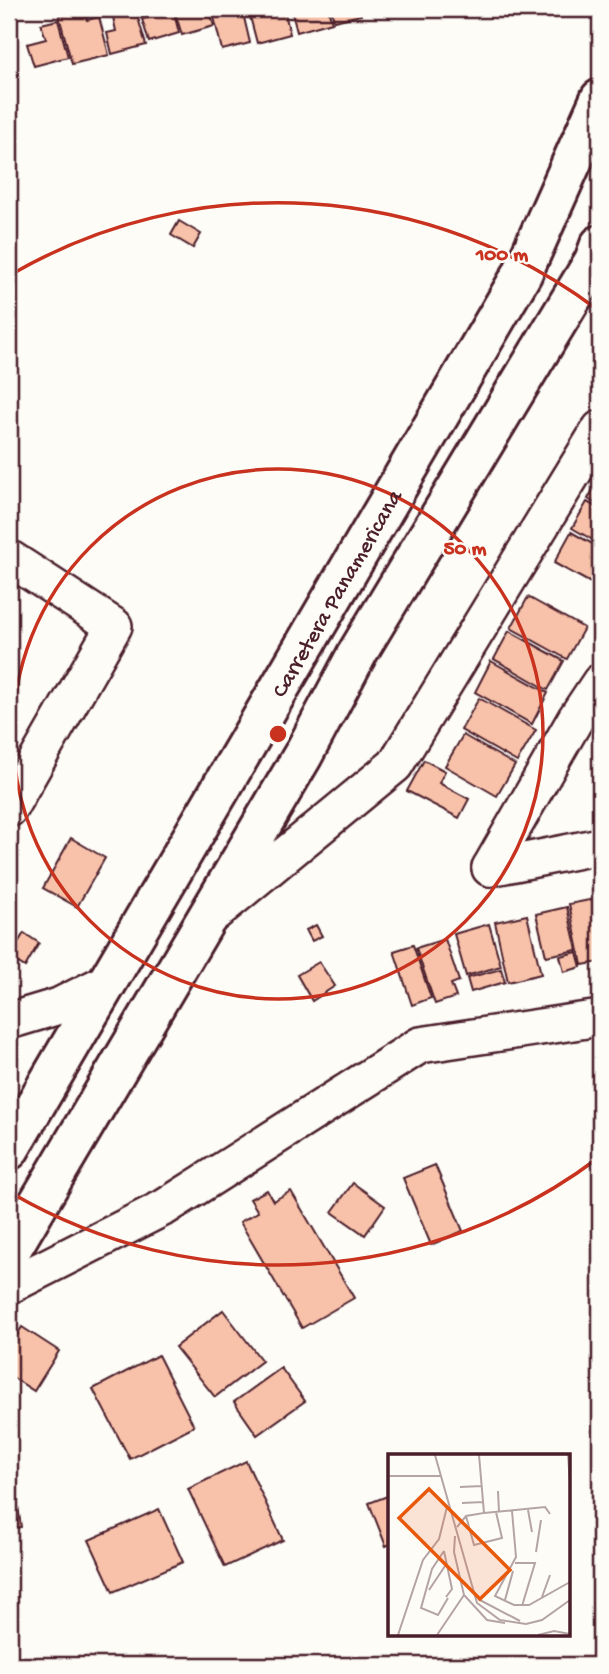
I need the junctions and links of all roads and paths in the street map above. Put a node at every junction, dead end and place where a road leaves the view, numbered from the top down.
1 (600, 99) edge
2 (600, 245) edge
3 (600, 429) edge
4 (9, 558) edge
5 (600, 682) edge
6 (588, 719) edge
7 (9, 808) edge
8 (600, 846) edge
9 (206, 920) junction
10 (107, 982) junction
11 (600, 1018) edge
12 (9, 1021) edge
13 (9, 1150) edge
14 (9, 1253) edge
15 (9, 1286) edge

1 - 10 highway, Carretera Panamericana
2 - 9 highway
3 - 9 street
4 - 7 street
5 - 6 street
6 - 8 street
9 - 14 highway
10 - 12 street
10 - 13 highway, Carretera Panamericana
11 - 15 street

